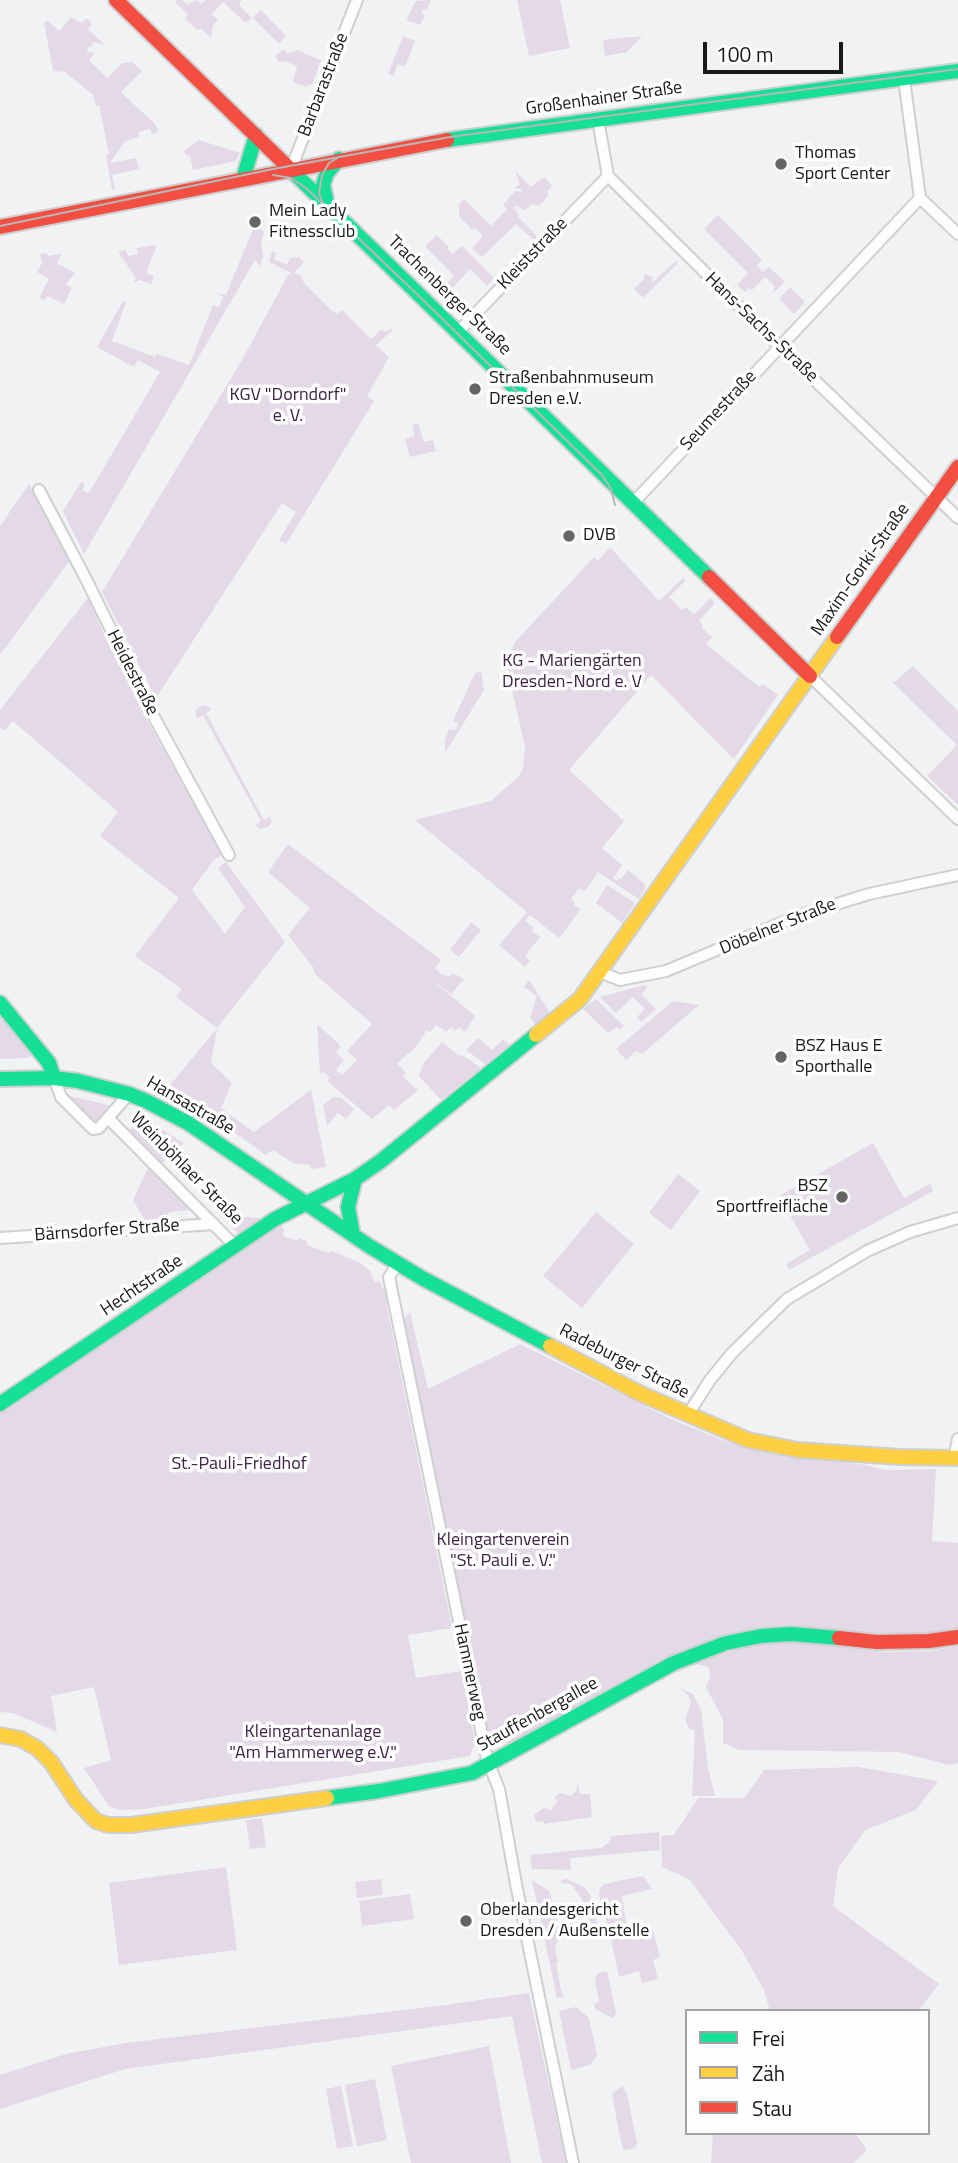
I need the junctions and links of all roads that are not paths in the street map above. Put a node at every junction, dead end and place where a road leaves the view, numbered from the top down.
1 (116, 0) edge
2 (357, 0) edge
3 (958, 71) edge
4 (904, 79) junction
5 (598, 120) junction
6 (256, 135) junction
7 (339, 159) junction
8 (291, 169) junction
9 (608, 176) junction
10 (243, 179) junction
11 (920, 198) junction
12 (327, 204) junction
13 (0, 228) edge
14 (958, 234) edge
15 (458, 332) junction
16 (780, 347) junction
17 (958, 467) edge
18 (39, 490) dead end
19 (936, 497) junction
20 (634, 502) junction
21 (958, 518) edge
22 (810, 676) junction
23 (958, 819) edge
24 (229, 855) dead end
25 (958, 875) edge
26 (600, 972) junction
27 (0, 1003) edge
28 (54, 1078) junction
29 (0, 1079) edge
30 (129, 1094) junction
31 (109, 1119) junction
32 (355, 1180) junction
33 (306, 1202) junction
34 (958, 1217) edge
35 (214, 1224) junction
36 (353, 1235) junction
37 (0, 1238) edge
38 (236, 1247) junction
39 (398, 1264) junction
40 (0, 1404) edge
41 (687, 1416) junction
42 (958, 1439) edge
43 (956, 1458) edge
44 (958, 1637) edge
45 (0, 1735) edge
46 (489, 1765) junction
47 (573, 2163) edge

1 - 6 main road
2 - 8 street, Barbarastraße
3 - 4 main road, Großenhainer Straße
4 - 5 main road, Großenhainer Straße
4 - 11 street
5 - 7 main road, Großenhainer Straße
5 - 9 street
6 - 8 main road
6 - 10 main road
7 - 8 main road, Großenhainer Straße
7 - 12 main road
8 - 10 main road, Großenhainer Straße
8 - 12 main road, Trachenberger Straße
9 - 15 street, Kleiststraße
9 - 16 street, Hans-Sachs-Straße
10 - 13 main road
11 - 14 street
11 - 16 street, Seumestraße
12 - 15 main road, Trachenberger Straße
15 - 20 main road, Trachenberger Straße
16 - 19 street, Hans-Sachs-Straße
16 - 20 street, Seumestraße
17 - 19 main road, Maxim-Gorki-Straße
18 - 24 street, Heidestraße
19 - 21 street, Hans-Sachs-Straße
19 - 22 main road, Maxim-Gorki-Straße
20 - 22 main road, Trachenberger Straße
22 - 23 street
22 - 26 main road, Maxim-Gorki-Straße
25 - 26 street, Döbelner Straße
26 - 32 main road, Maxim-Gorki-Straße
27 - 28 main road, Weinböhlaer Straße
28 - 29 main road, Hansastraße
28 - 30 main road, Hansastraße
28 - 31 street, Weinböhlaer Straße
30 - 31 street, Weinböhlaer Straße
30 - 33 main road, Hansastraße
31 - 35 street, Weinböhlaer Straße
32 - 33 main road
32 - 36 main road
33 - 36 main road, Radeburger Straße
33 - 38 main road, Hechtstraße
34 - 41 street
35 - 37 street, Bärnsdorfer Straße
35 - 38 street, Weinböhlaer Straße
36 - 39 main road, Radeburger Straße
38 - 40 main road, Hechtstraße
39 - 41 main road, Radeburger Straße
39 - 46 street, Hammerweg
41 - 43 main road, Radeburger Straße
42 - 43 street
44 - 46 main road, Stauffenbergallee
45 - 46 main road, Stauffenbergallee
46 - 47 street, Hammerweg

